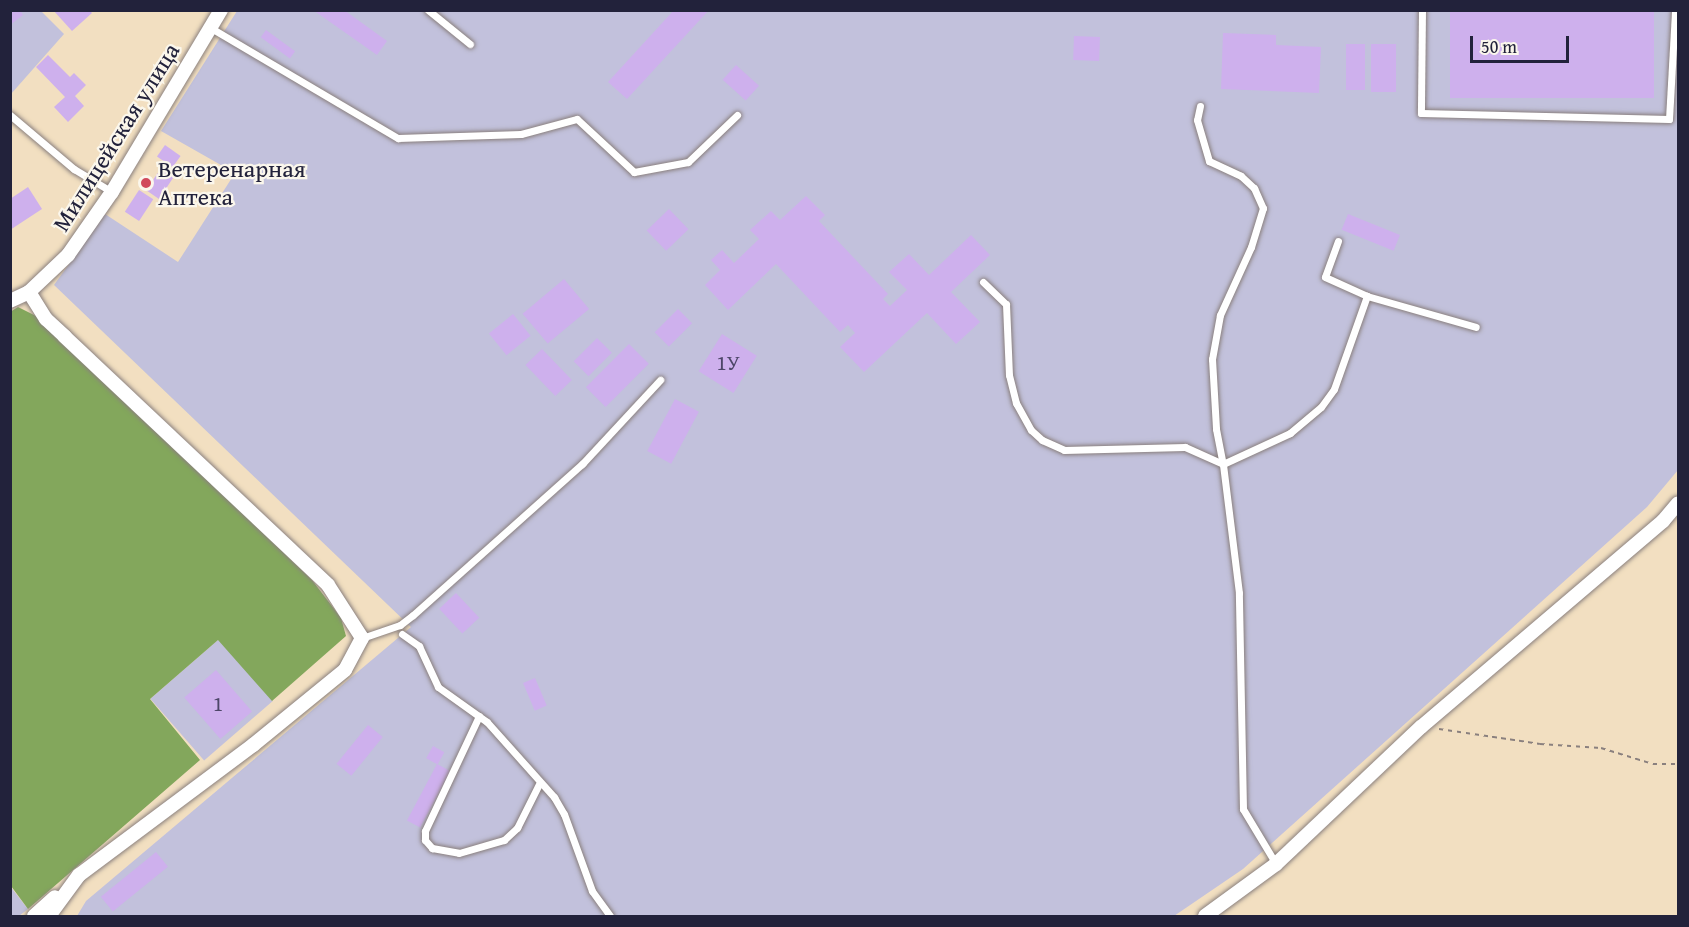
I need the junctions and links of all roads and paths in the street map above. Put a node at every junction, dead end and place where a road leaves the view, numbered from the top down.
1 (221, 10) edge
2 (428, 10) edge
3 (1422, 10) edge
4 (1675, 10) edge
5 (211, 28) junction
6 (470, 44) dead end
7 (1200, 106) dead end
8 (10, 115) edge
9 (737, 115) dead end
10 (112, 192) junction
11 (1338, 241) dead end
12 (983, 282) dead end
13 (29, 292) junction
14 (1367, 296) junction
15 (10, 301) edge
16 (1476, 327) dead end
17 (660, 380) dead end
18 (1223, 464) junction
19 (1678, 503) edge
20 (402, 634) dead end
21 (362, 638) junction
22 (479, 716) junction
23 (1421, 726) junction
24 (1678, 764) edge
25 (539, 784) junction
26 (1276, 864) junction
27 (79, 875) junction
28 (34, 916) edge
29 (49, 916) edge
30 (610, 916) edge
31 (1205, 916) edge

1 - 5 street, Милицейская улица
2 - 6 lane
3 - 4 lane
5 - 9 lane
5 - 10 street, Милицейская улица
7 - 18 lane
8 - 10 lane
10 - 13 street, Милицейская улица
11 - 14 lane
12 - 18 lane
13 - 15 street, Милицейская улица
13 - 21 street
14 - 16 lane
14 - 18 lane
17 - 21 lane
18 - 26 lane
19 - 23 street
20 - 22 lane
21 - 27 street
22 - 25 lane
22 - 25 lane
23 - 24 path
23 - 26 street
25 - 30 lane
26 - 31 street
27 - 28 street
27 - 29 street

